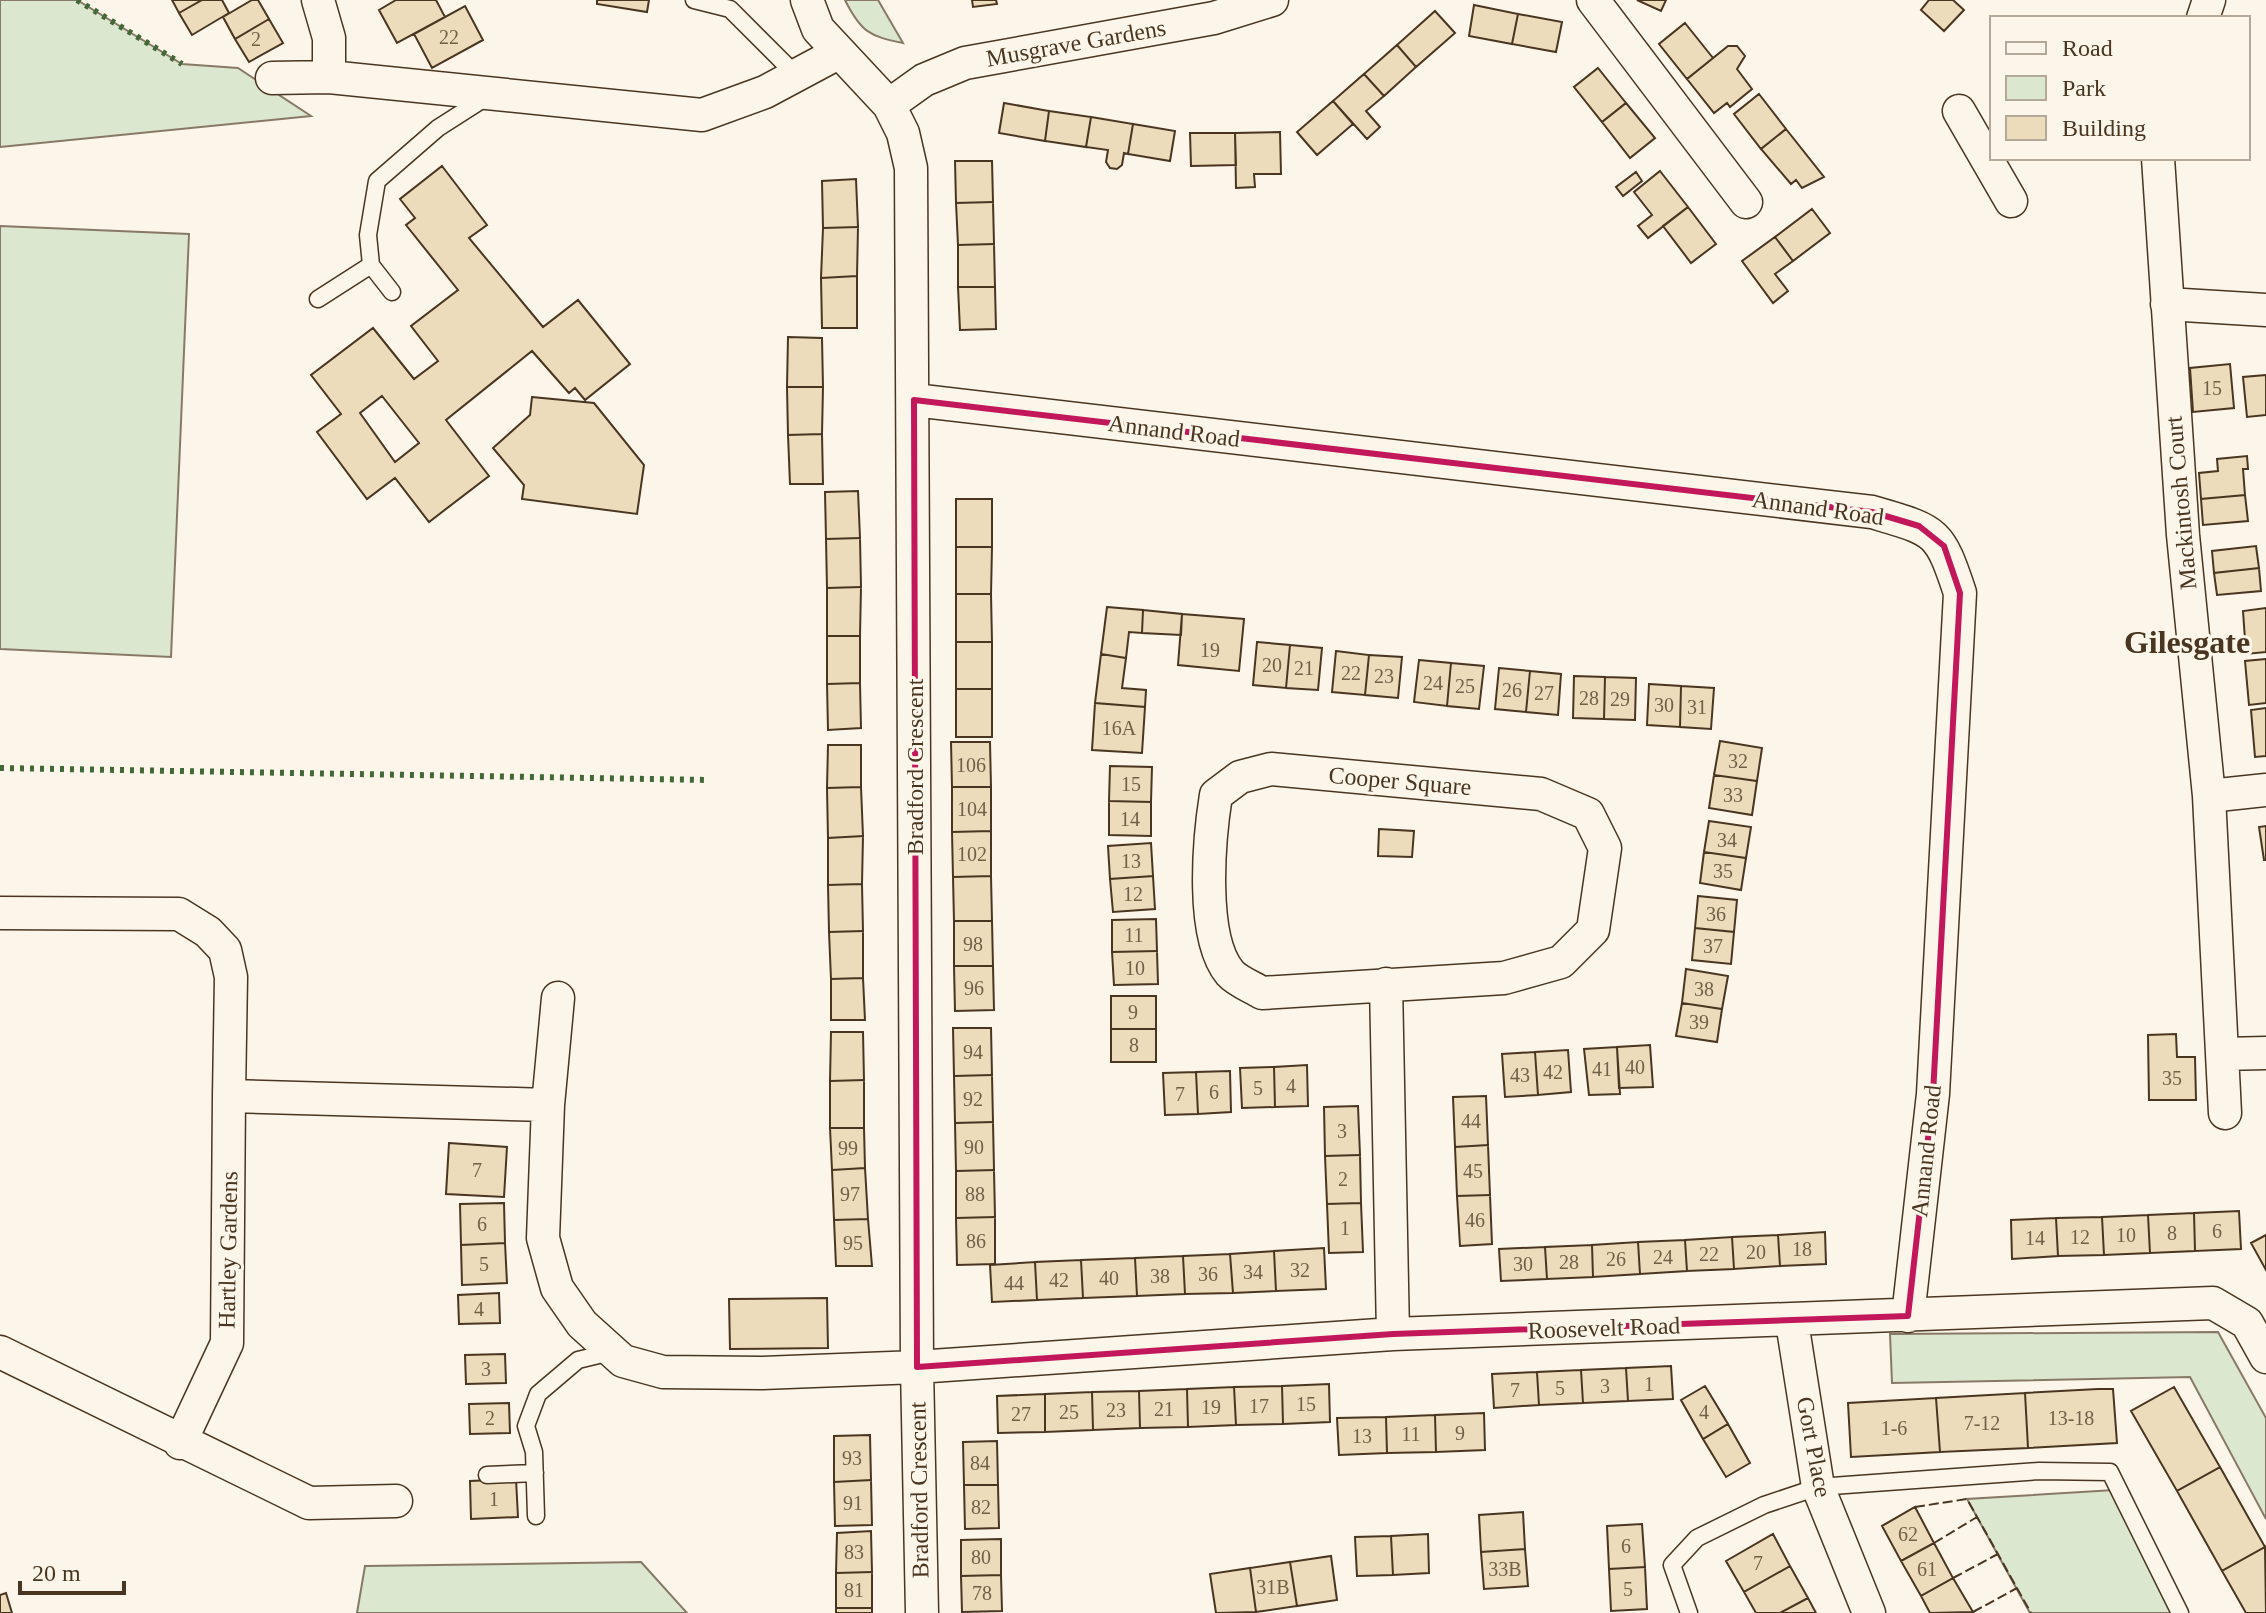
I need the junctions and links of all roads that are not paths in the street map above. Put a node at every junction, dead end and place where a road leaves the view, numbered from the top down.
1 (318, 0) edge
2 (694, 0) edge
3 (807, 0) edge
4 (1272, 0) edge
5 (1593, 0) edge
6 (838, 53) junction
7 (795, 74) junction
8 (329, 77) junction
9 (272, 78) dead end
10 (492, 93) junction
11 (889, 105) junction
12 (1959, 111) dead end
13 (1989, 157) edge
14 (1990, 160) edge
15 (2158, 160) edge
16 (2011, 201) dead end
17 (1746, 202) dead end
18 (371, 265) junction
19 (392, 292) dead end
20 (318, 299) dead end
21 (2167, 304) junction
22 (2266, 310) edge
23 (914, 400) junction
24 (2266, 790) edge
25 (2209, 796) junction
26 (0, 913) edge
27 (1386, 984) junction
28 (558, 998) dead end
29 (2266, 1053) edge
30 (2222, 1054) junction
31 (229, 1096) junction
32 (548, 1105) junction
33 (2225, 1113) dead end
34 (1908, 1316) junction
35 (1792, 1322) junction
36 (1393, 1334) junction
37 (0, 1352) edge
38 (611, 1352) junction
39 (2266, 1357) edge
40 (917, 1367) junction
41 (180, 1443) junction
42 (535, 1473) junction
43 (487, 1475) dead end
44 (1818, 1487) junction
45 (396, 1501) dead end
46 (536, 1516) dead end
47 (922, 1613) edge
48 (1689, 1613) edge
49 (1869, 1613) edge
50 (2180, 1613) edge

1 - 8 street
2 - 7 lane
3 - 6 street
4 - 11 street, Musgrave Gardens
5 - 17 street
6 - 7 street
6 - 11 street
7 - 10 street
8 - 9 street
8 - 10 street
10 - 18 lane
11 - 23 street, Bradford Crescent
12 - 13 street
14 - 16 street
15 - 21 street, Mackintosh Court
18 - 19 lane
18 - 20 lane
21 - 22 street
21 - 25 street, Mackintosh Court
23 - 34 street, Annand Road
23 - 40 street, Bradford Crescent
24 - 25 street
25 - 30 street, Mackintosh Court
26 - 31 street, Hartley Gardens
27 - 27 street, Cooper Square
27 - 36 street
28 - 32 street, Bradford Crescent
29 - 30 street
30 - 33 street, Mackintosh Court
31 - 32 street
31 - 41 street, Hartley Gardens
32 - 38 street, Bradford Crescent
34 - 35 street, Roosevelt Road
34 - 39 street, Roosevelt Road
35 - 36 street, Roosevelt Road
35 - 44 street, Gort Place
36 - 40 street, Roosevelt Road
37 - 41 street
38 - 40 street, Bradford Crescent
38 - 42 lane
40 - 47 street, Bradford Crescent
41 - 45 street
42 - 43 lane
42 - 46 lane
44 - 48 lane
44 - 49 street, Gort Place
44 - 50 lane

